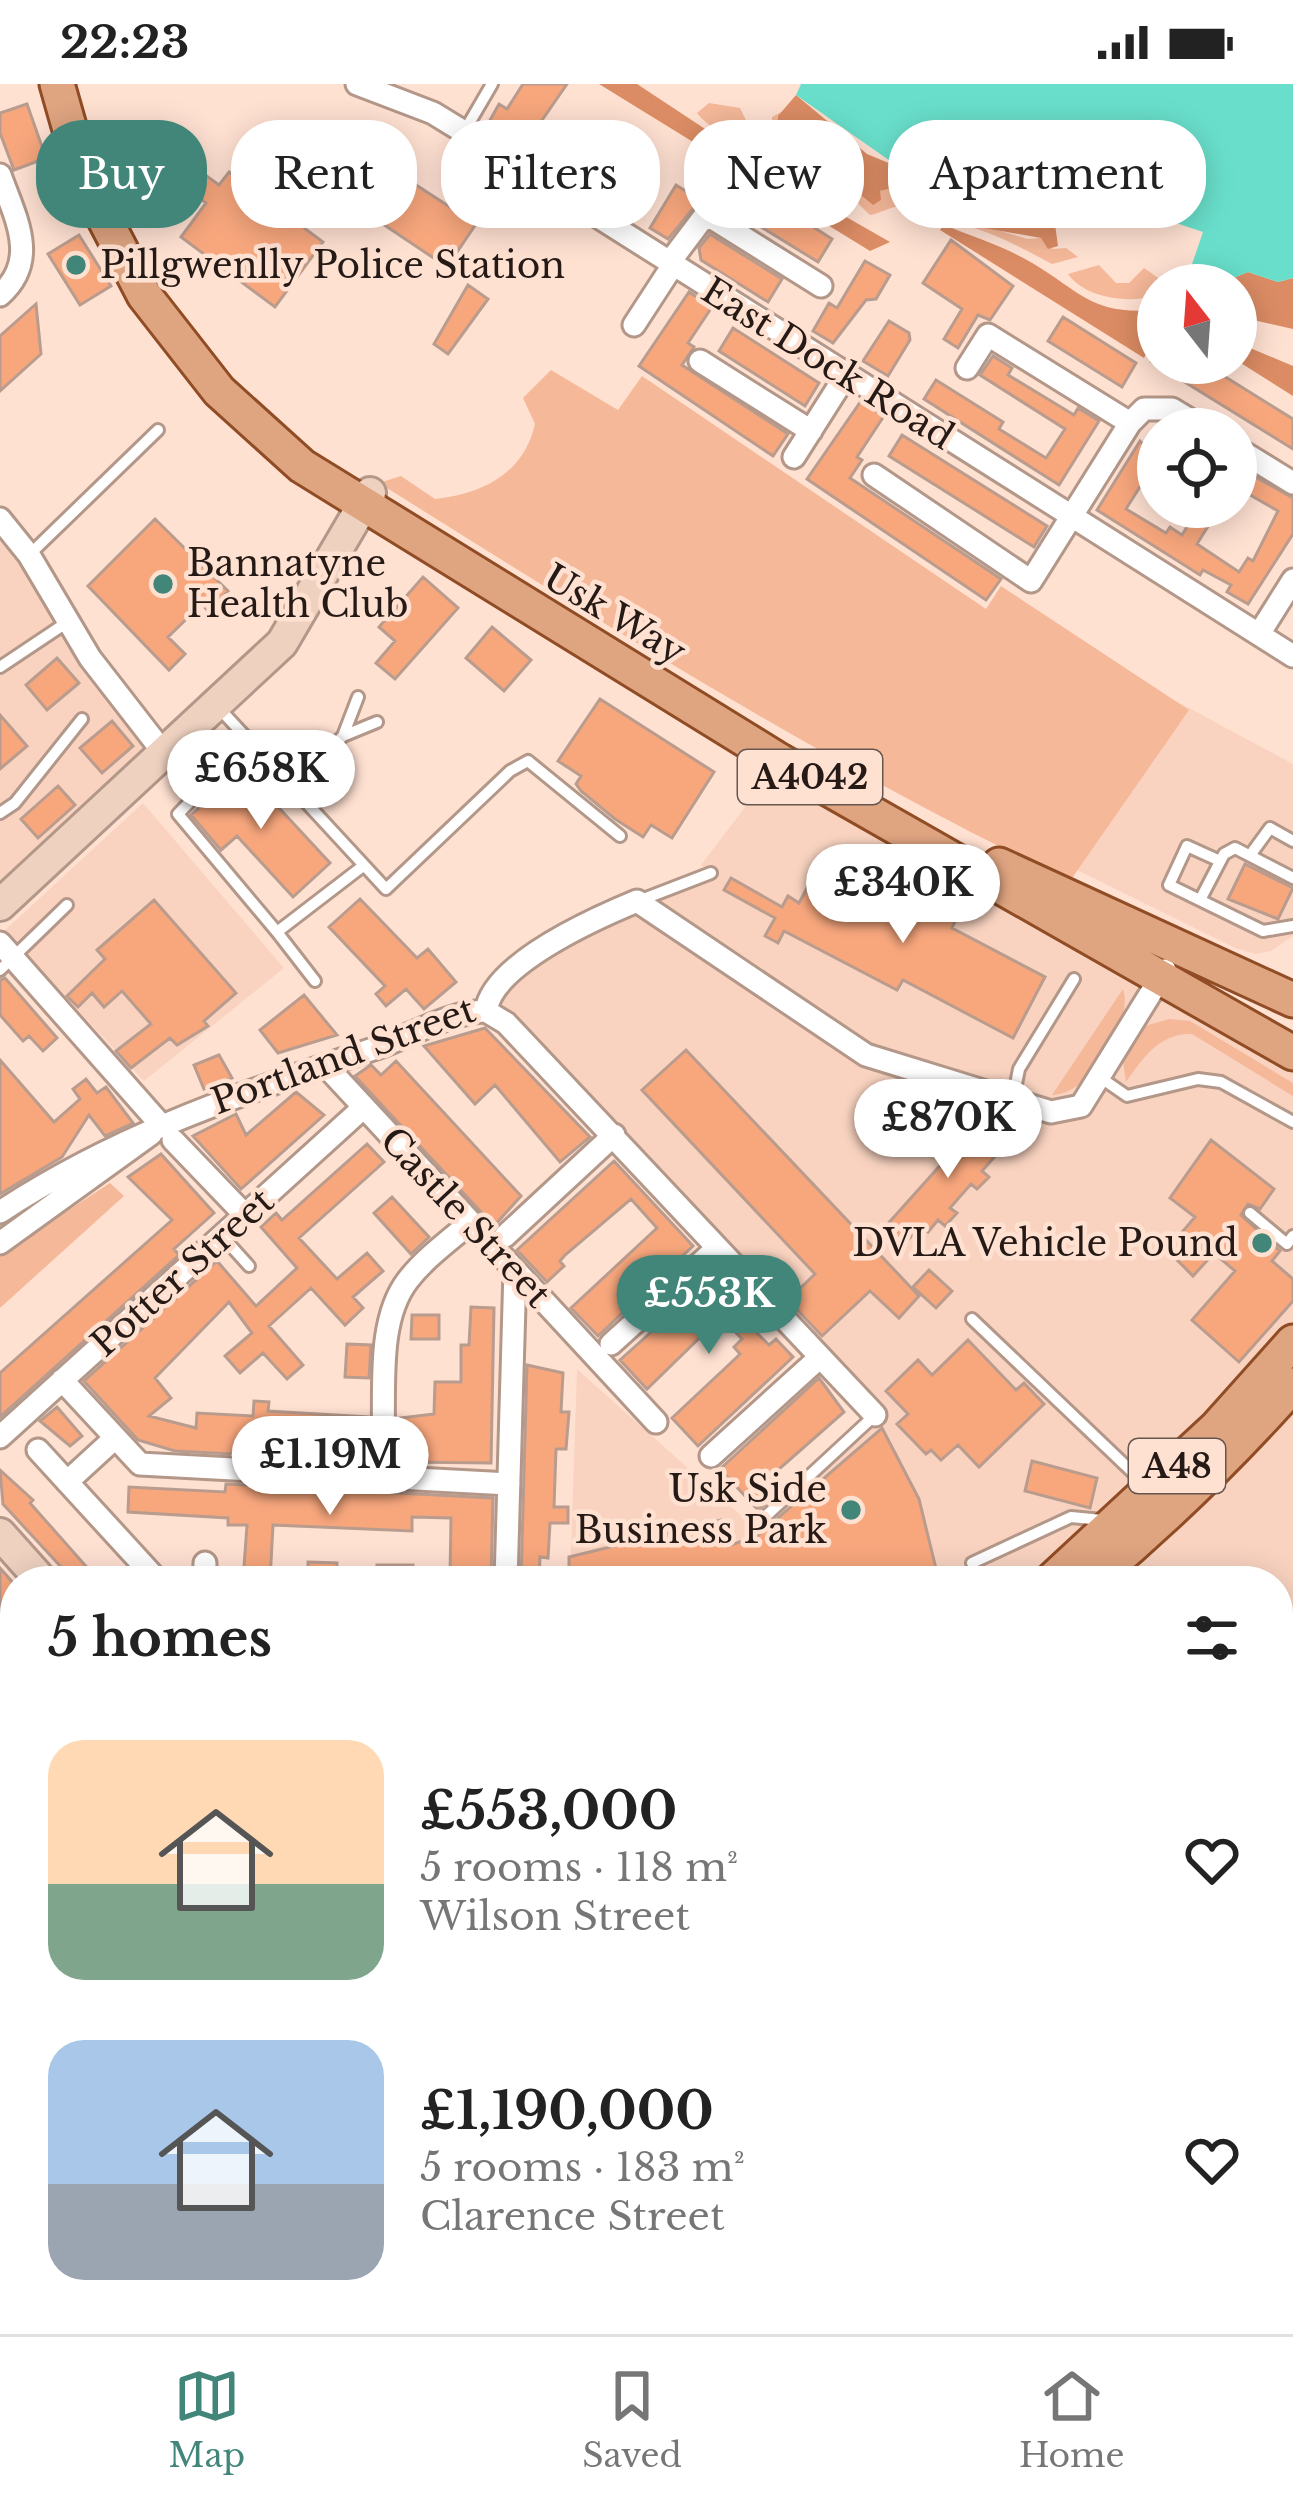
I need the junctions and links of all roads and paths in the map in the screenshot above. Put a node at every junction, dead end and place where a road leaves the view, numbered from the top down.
1 (57, 84) edge
2 (80, 84) edge
3 (356, 84) edge
4 (492, 84) edge
5 (445, 120) edge
6 (471, 120) edge
7 (0, 175) edge
8 (617, 228) edge
9 (671, 264) junction
10 (821, 286) dead end
11 (0, 295) edge
12 (634, 325) dead end
13 (700, 361) dead end
14 (967, 368) dead end
15 (846, 375) junction
16 (1137, 418) edge
17 (1130, 423) junction
18 (158, 430) dead end
19 (811, 431) junction
20 (794, 457) dead end
21 (1257, 461) edge
22 (874, 475) dead end
23 (1293, 483) edge
24 (366, 501) junction
25 (1070, 515) junction
26 (0, 519) edge
27 (29, 556) junction
28 (1293, 580) edge
29 (65, 623) junction
30 (1259, 634) junction
31 (1293, 656) edge
32 (0, 667) edge
33 (358, 697) dead end
34 (218, 707) junction
35 (82, 718) dead end
36 (377, 722) dead end
37 (343, 736) junction
38 (163, 752) junction
39 (216, 775) dead end
40 (290, 787) junction
41 (0, 813) edge
42 (620, 836) dead end
43 (1293, 841) edge
44 (1251, 854) junction
45 (1220, 861) junction
46 (363, 866) junction
47 (711, 873) dead end
48 (1293, 878) edge
49 (1200, 900) junction
50 (638, 901) junction
51 (0, 905) edge
52 (67, 905) dead end
53 (1293, 926) edge
54 (278, 932) junction
55 (1178, 949) junction
56 (4, 957) edge
57 (1074, 979) dead end
58 (1159, 980) junction
59 (315, 981) dead end
60 (1292, 996) edge
61 (486, 1011) junction
62 (1278, 1045) edge
63 (325, 1065) junction
64 (1101, 1078) junction
65 (1012, 1099) junction
66 (364, 1106) junction
67 (1293, 1122) edge
68 (167, 1133) junction
69 (614, 1135) junction
70 (61, 1172) junction
71 (66, 1196) junction
72 (0, 1212) edge
73 (1250, 1213) dead end
74 (245, 1215) junction
75 (471, 1222) junction
76 (222, 1235) junction
77 (505, 1236) dead end
78 (1293, 1237) edge
79 (0, 1243) edge
80 (716, 1249) junction
81 (249, 1266) dead end
82 (515, 1270) junction
83 (972, 1319) dead end
84 (1292, 1344) edge
85 (611, 1345) dead end
86 (818, 1359) junction
87 (62, 1381) junction
88 (1293, 1385) edge
89 (874, 1415) joint
90 (656, 1422) dead end
91 (3, 1429) edge
92 (383, 1436) dead end
93 (115, 1438) junction
94 (38, 1450) dead end
95 (711, 1456) dead end
96 (67, 1482) junction
97 (509, 1484) junction
98 (1152, 1490) junction
99 (1118, 1522) junction
100 (754, 1527) dead end
101 (0, 1534) edge
102 (972, 1564) dead end
103 (29, 1566) edge
104 (144, 1566) edge
105 (506, 1566) edge
106 (1068, 1566) edge
107 (1108, 1566) edge

1 - 24 main road, Usk Way / A4042
2 - 24 main road, Usk Way / A4042
3 - 5 street, East Dock Road
4 - 6 lane
7 - 11 street
8 - 9 street, East Dock Road
9 - 10 street
9 - 12 street
9 - 15 street, East Dock Road
13 - 19 street
14 - 17 street
15 - 19 street
15 - 25 street, East Dock Road
16 - 17 street
17 - 25 street
18 - 27 lane
19 - 20 street
21 - 23 street
22 - 25 street
24 - 34 street
24 - 55 main road, Usk Way / A4042
24 - 58 main road, Usk Way / A4042
25 - 30 street, East Dock Road
26 - 27 street
27 - 29 street
28 - 30 street
29 - 32 lane
29 - 38 street
30 - 31 street, East Dock Road
33 - 37 lane
34 - 38 street
34 - 40 lane
35 - 41 lane
36 - 37 lane
37 - 40 lane
38 - 51 street
39 - 54 lane
40 - 46 lane
42 - 46 lane
43 - 44 lane
44 - 45 lane
44 - 48 lane
45 - 49 lane
45 - 49 lane
46 - 54 lane
47 - 50 lane, Portland Street
49 - 53 lane
50 - 61 street, Portland Street
50 - 65 street
52 - 56 lane
54 - 59 lane
55 - 58 street
55 - 60 main road, Usk Way / A4042
56 - 68 street
57 - 65 lane
58 - 62 main road, Usk Way / A4042
58 - 64 street
60 - 62 street
61 - 63 street, Portland Street
61 - 69 street
63 - 66 street, Castle Street
63 - 68 street, Portland Street
64 - 65 street
64 - 67 lane
66 - 74 street, Potter Street
66 - 75 street, Castle Street
68 - 70 street, Portland Street
68 - 71 street, Portland Street
68 - 74 street
69 - 77 street
69 - 80 street
70 - 71 lane
70 - 72 street, Portland Street
71 - 79 street, Portland Street
73 - 78 lane
74 - 76 street, Potter Street
75 - 82 street, Castle Street
75 - 92 street
76 - 81 lane
76 - 87 street, Potter Street
80 - 85 street
80 - 86 street
82 - 90 street, Castle Street
82 - 97 street
83 - 98 lane
84 - 98 main road, A48
86 - 89 street
86 - 95 street
87 - 91 street, Potter Street
87 - 93 street
88 - 107 main road, A48
89 - 100 lane
93 - 96 street
93 - 97 street
94 - 96 street
96 - 104 street
97 - 105 street
98 - 99 main road, A48
99 - 102 lane
99 - 106 main road, A48
101 - 103 street

